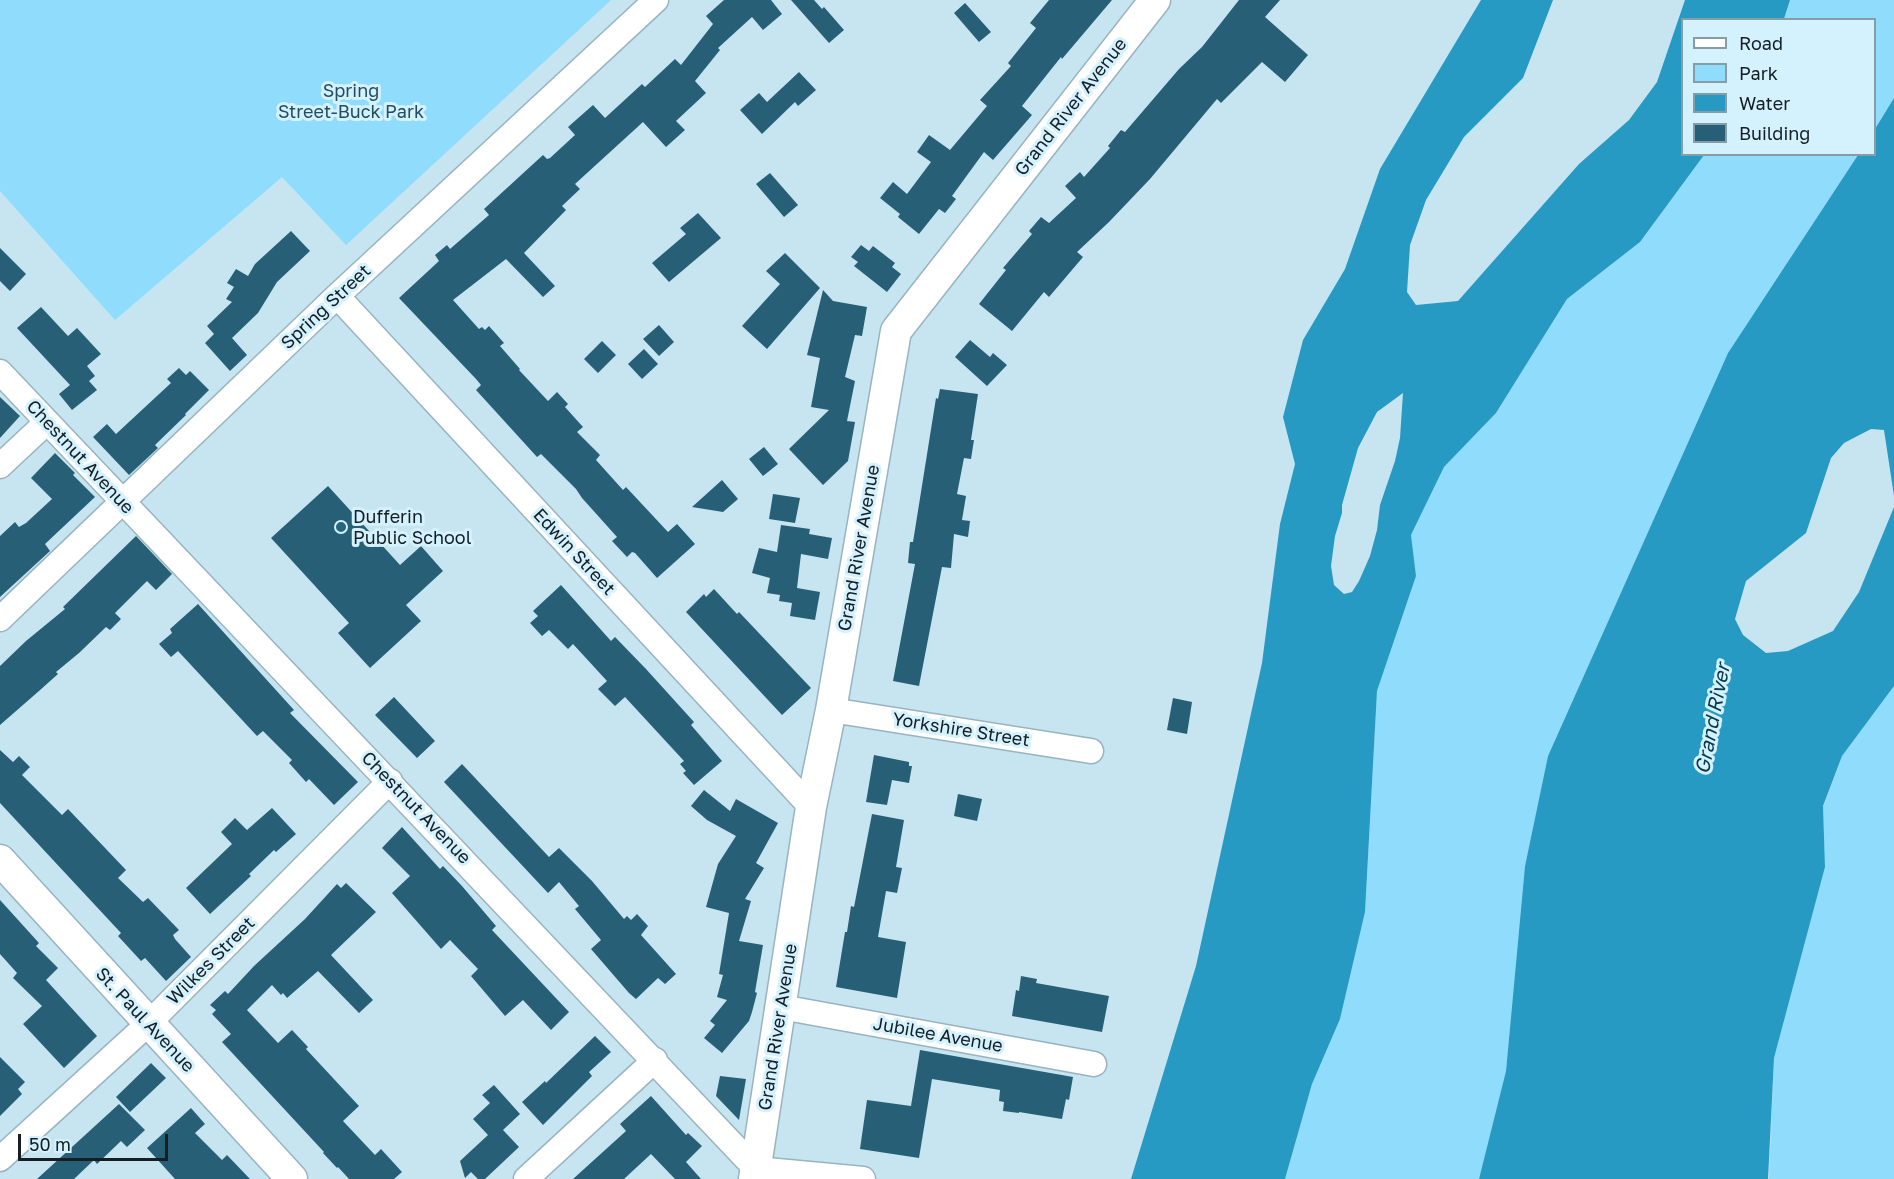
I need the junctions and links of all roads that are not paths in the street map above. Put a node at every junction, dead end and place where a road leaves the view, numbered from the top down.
1 (656, 0) edge
2 (1155, 0) edge
3 (337, 296) junction
4 (0, 372) edge
5 (47, 422) junction
6 (0, 466) edge
7 (123, 502) junction
8 (0, 619) edge
9 (831, 710) junction
10 (1090, 751) dead end
11 (390, 782) junction
12 (811, 807) junction
13 (0, 860) edge
14 (781, 1007) junction
15 (148, 1024) junction
16 (655, 1060) junction
17 (1094, 1064) dead end
18 (0, 1159) edge
19 (755, 1174) edge
20 (292, 1179) edge
21 (526, 1179) edge
22 (863, 1179) edge

1 - 3 street, Spring Street
2 - 9 street, Grand River Avenue
3 - 7 street, Spring Street
3 - 12 street, Edwin Street
4 - 5 street, Chestnut Avenue
5 - 6 street
5 - 7 street, Chestnut Avenue
7 - 8 street, Spring Street
7 - 11 street, Chestnut Avenue
9 - 10 street, Yorkshire Street
9 - 12 street, Grand River Avenue
11 - 15 street, Wilkes Street
11 - 16 street, Chestnut Avenue
12 - 14 street, Grand River Avenue
13 - 15 street, St. Paul Avenue
14 - 17 street, Jubilee Avenue
14 - 19 street, Grand River Avenue
15 - 18 street, Wilkes Street
15 - 20 street, St. Paul Avenue
16 - 19 street, Chestnut Avenue
16 - 21 street
19 - 22 street

